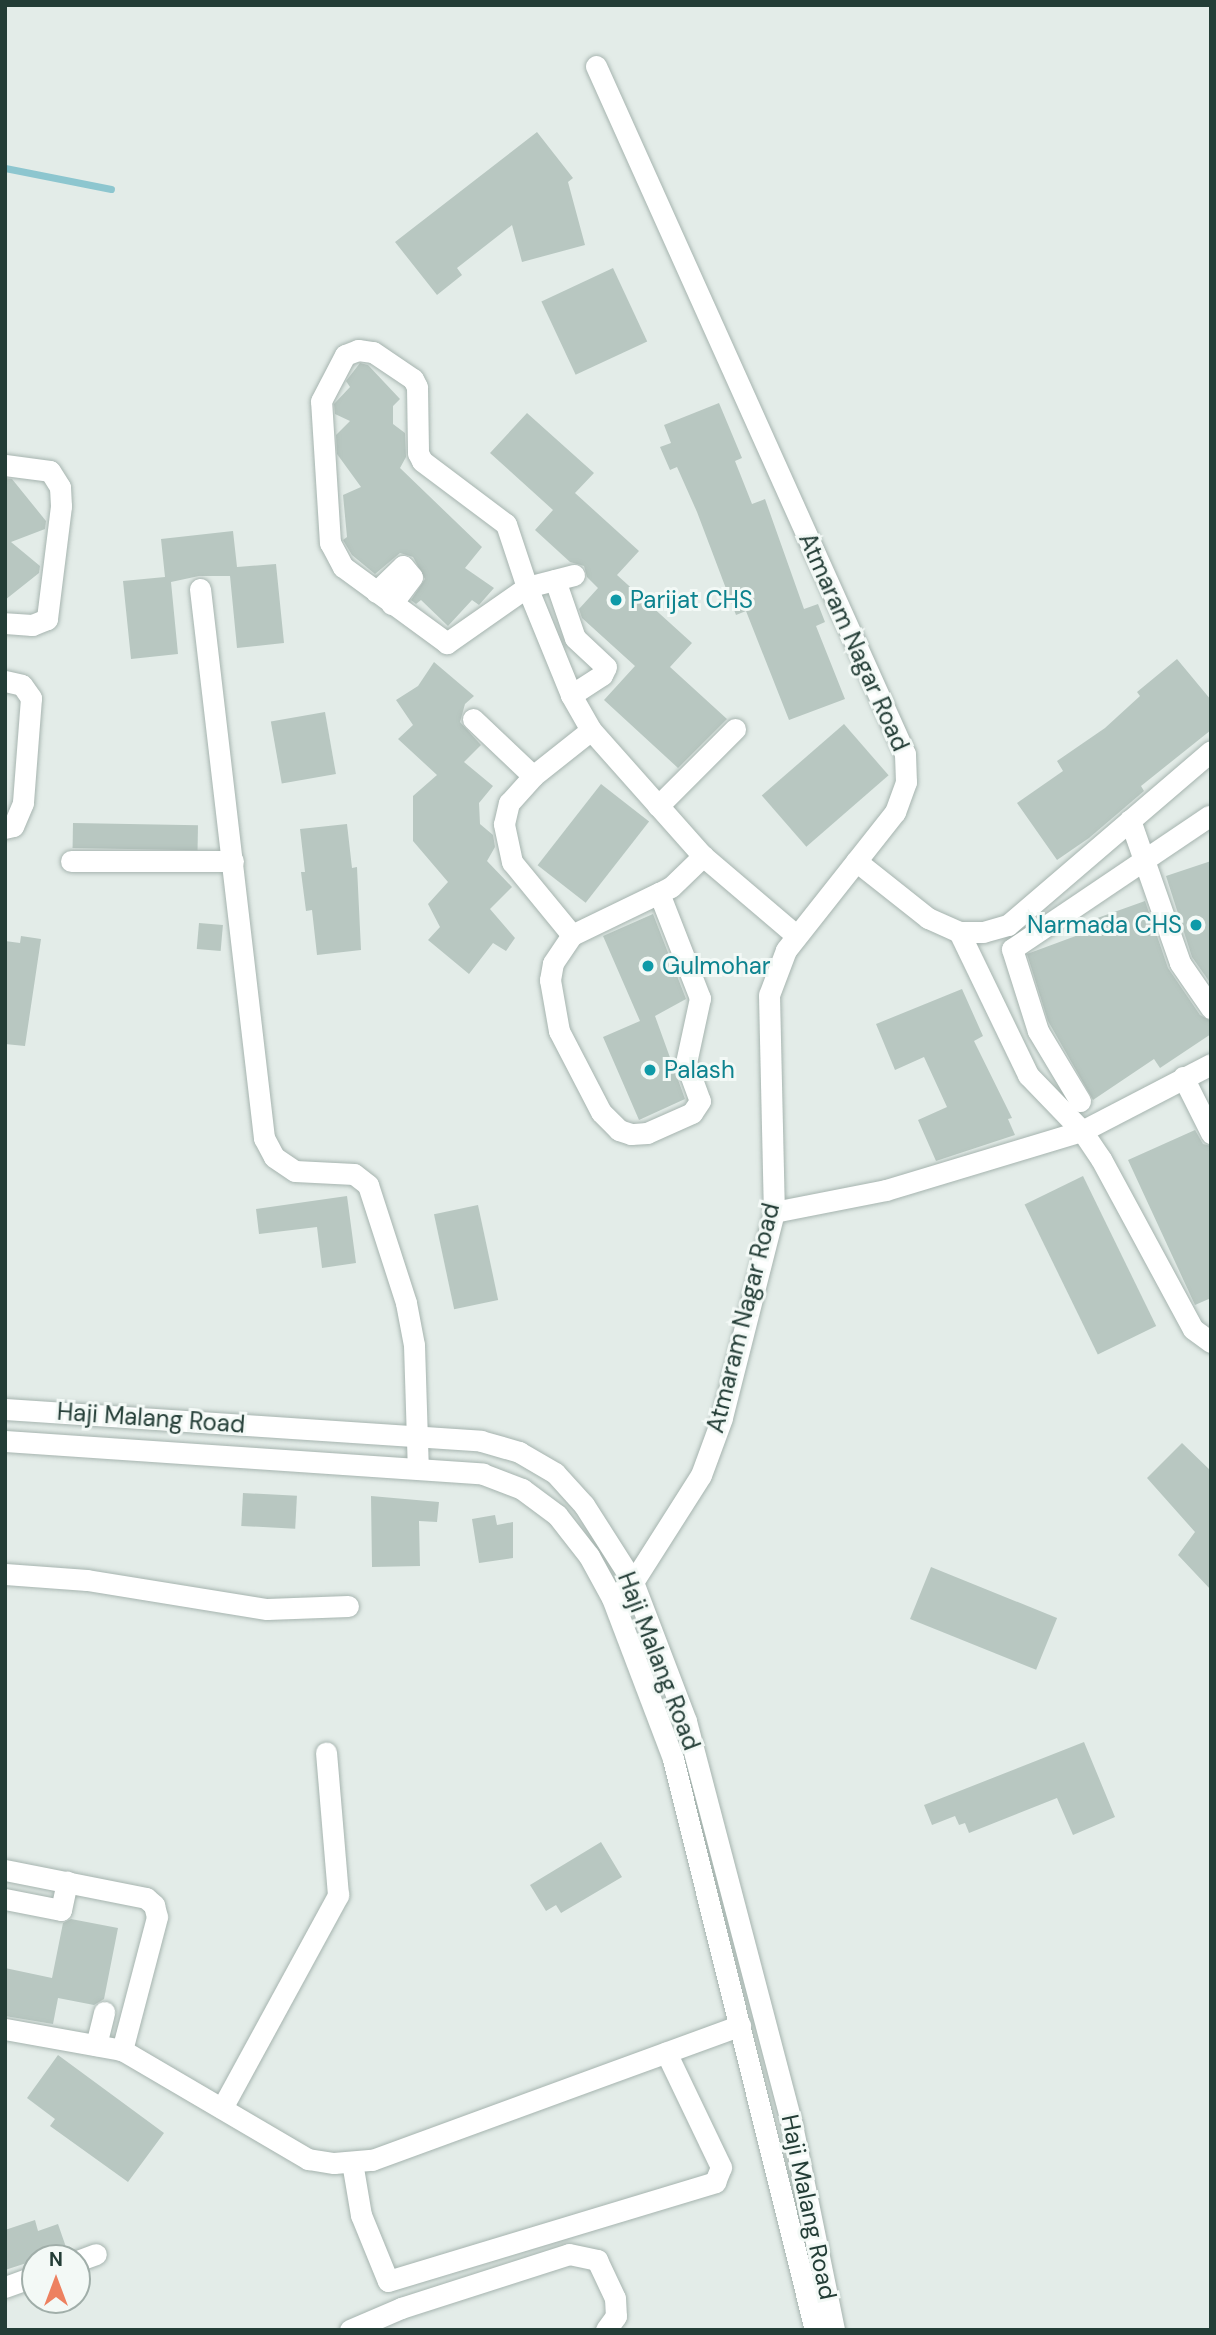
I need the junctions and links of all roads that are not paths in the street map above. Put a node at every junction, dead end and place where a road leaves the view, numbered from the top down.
1 (596, 66) dead end
2 (5, 465) edge
3 (527, 587) junction
4 (200, 589) dead end
5 (5, 623) edge
6 (5, 681) edge
7 (571, 695) junction
8 (473, 719) dead end
9 (735, 729) dead end
10 (590, 730) junction
11 (1211, 751) edge
12 (533, 776) junction
13 (658, 806) junction
14 (1209, 816) dead end
15 (1130, 820) junction
16 (5, 828) edge
17 (703, 856) junction
18 (1144, 859) junction
19 (71, 861) dead end
20 (233, 861) junction
21 (856, 861) junction
22 (659, 893) junction
23 (959, 932) junction
24 (572, 935) junction
25 (797, 936) junction
26 (1211, 1007) edge
27 (1038, 1031) junction
28 (1012, 1041) junction
29 (1211, 1064) edge
30 (1184, 1077) junction
31 (1080, 1101) dead end
32 (1082, 1131) junction
33 (1211, 1133) edge
34 (774, 1212) junction
35 (1211, 1342) edge
36 (5, 1409) edge
37 (418, 1437) junction
38 (5, 1441) edge
39 (418, 1469) junction
40 (5, 1574) edge
41 (633, 1582) junction
42 (612, 1598) junction
43 (348, 1606) dead end
44 (326, 1753) dead end
45 (698, 1764) junction
46 (676, 1768) junction
47 (5, 1870) edge
48 (67, 1882) junction
49 (5, 1899) edge
50 (104, 2012) dead end
51 (740, 2025) junction
52 (5, 2029) edge
53 (96, 2046) junction
54 (122, 2050) junction
55 (666, 2052) junction
56 (222, 2108) junction
57 (352, 2162) junction
58 (388, 2281) junction
59 (819, 2297) junction
60 (401, 2308) junction
61 (350, 2330) edge
62 (606, 2330) edge
63 (815, 2330) edge
64 (834, 2330) edge

1 - 21 street, Atmaram Nagar Road
2 - 5 street
3 - 3 street
3 - 7 street
3 - 7 street
4 - 20 street
6 - 16 street
7 - 10 street
8 - 12 street
9 - 13 street
10 - 12 street
10 - 13 street
11 - 15 street
12 - 24 street
13 - 17 street
14 - 18 street
15 - 18 street
15 - 23 street
17 - 22 street
17 - 25 street
18 - 26 street
18 - 27 street
19 - 20 street
20 - 37 street
21 - 23 street
21 - 25 street, Atmaram Nagar Road
22 - 24 street
22 - 24 street
23 - 28 street
25 - 34 street, Atmaram Nagar Road
27 - 28 street
27 - 31 street
28 - 32 street
29 - 30 street
30 - 32 street
30 - 33 street
32 - 34 street
32 - 35 street
34 - 41 street, Atmaram Nagar Road
36 - 37 street, Haji Malang Road
37 - 39 street
37 - 41 street, Haji Malang Road
38 - 39 street, Haji Malang Road
39 - 42 street, Haji Malang Road
40 - 43 street
41 - 42 street, Atmaram Nagar Road
41 - 45 street, Haji Malang Road
42 - 46 street, Haji Malang Road
44 - 56 street
45 - 46 street
45 - 59 street, Haji Malang Road
46 - 51 street, Haji Malang Road
47 - 48 street
48 - 49 street
48 - 54 street
50 - 53 street
51 - 55 street
51 - 59 street, Haji Malang Road
52 - 53 street
53 - 54 street
54 - 56 street
55 - 57 street
55 - 58 street
56 - 57 street
57 - 58 street
58 - 60 street
59 - 63 street, Haji Malang Road
59 - 64 street, Haji Malang Road
60 - 61 street
60 - 62 street

